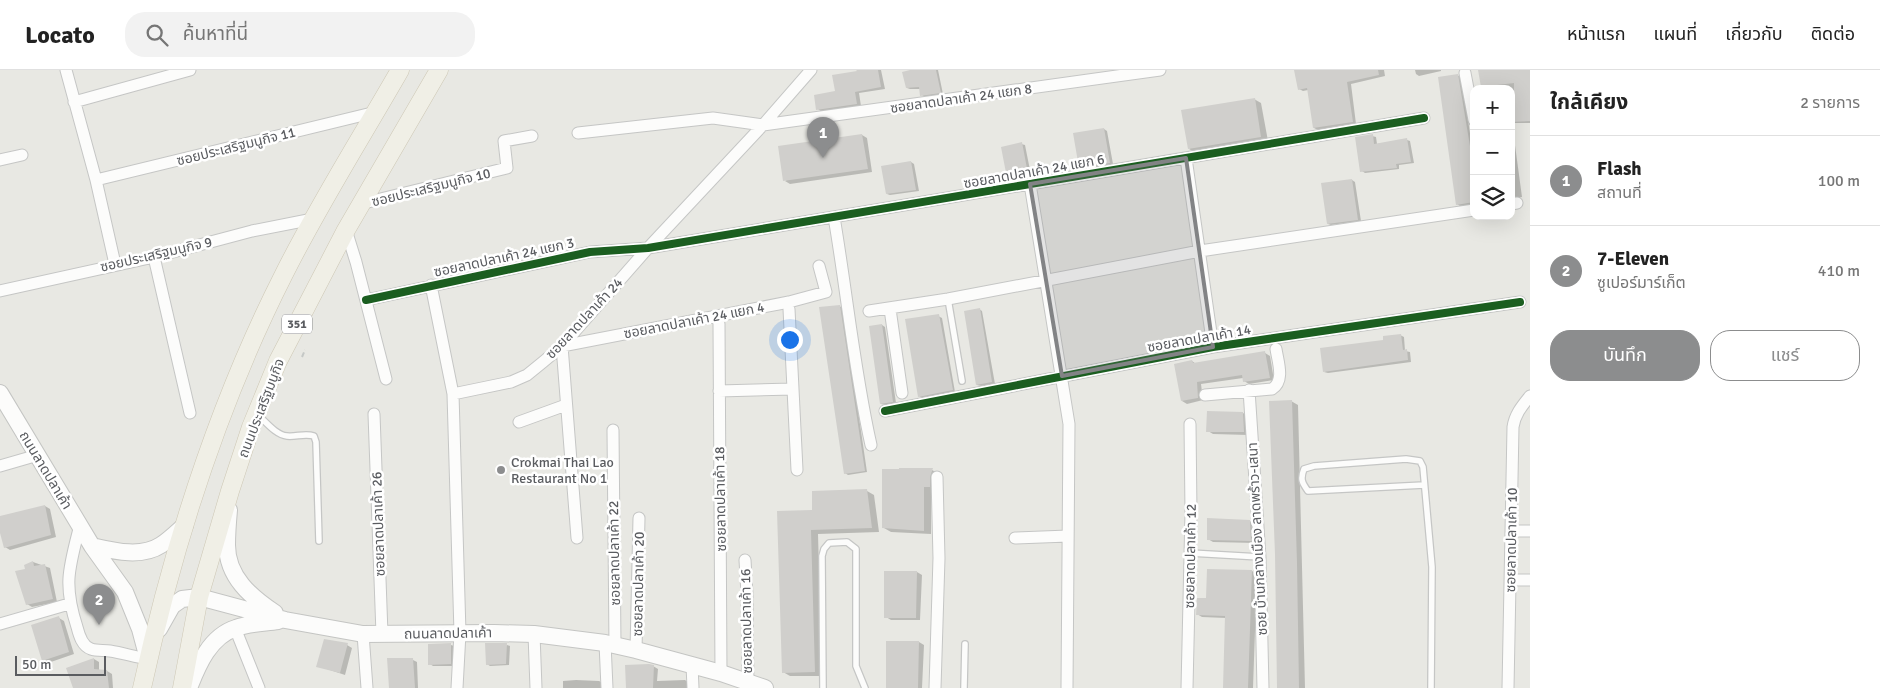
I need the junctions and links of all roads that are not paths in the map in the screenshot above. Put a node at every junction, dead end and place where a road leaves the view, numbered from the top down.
1 (66, 70) edge
2 (190, 70) edge
3 (400, 70) edge
4 (439, 70) edge
5 (810, 70) edge
6 (1160, 70) edge
7 (1466, 74) dead end
8 (1470, 97) edge
9 (74, 102) junction
10 (376, 112) junction
11 (1424, 118) dead end
12 (762, 125) junction
13 (578, 133) dead end
14 (532, 136) dead end
15 (22, 155) dead end
16 (1186, 158) junction
17 (0, 160) edge
18 (96, 180) junction
19 (1030, 184) junction
20 (360, 204) junction
21 (1470, 211) edge
22 (834, 217) junction
23 (313, 219) junction
24 (346, 230) junction
25 (648, 248) junction
26 (1200, 251) junction
27 (154, 257) junction
28 (115, 264) junction
29 (820, 266) dead end
30 (1046, 280) junction
31 (431, 285) junction
32 (0, 291) edge
33 (948, 299) junction
34 (366, 300) junction
35 (1520, 302) dead end
36 (890, 309) junction
37 (789, 310) dead end
38 (869, 312) dead end
39 (719, 324) dead end
40 (562, 346) junction
41 (1213, 347) junction
42 (1276, 349) dead end
43 (1062, 376) junction
44 (386, 379) dead end
45 (962, 381) dead end
46 (792, 389) junction
47 (1249, 390) junction
48 (719, 391) junction
49 (0, 393) edge
50 (902, 393) dead end
51 (453, 394) junction
52 (1205, 395) dead end
53 (1530, 396) edge
54 (566, 405) junction
55 (885, 411) dead end
56 (190, 413) dead end
57 (257, 414) junction
58 (374, 414) dead end
59 (519, 422) dead end
60 (1190, 424) dead end
61 (613, 430) dead end
62 (871, 445) dead end
63 (38, 455) junction
64 (0, 466) edge
65 (796, 470) dead end
66 (938, 477) dead end
67 (1424, 484) junction
68 (230, 491) junction
69 (639, 518) dead end
70 (80, 525) junction
71 (185, 525) junction
72 (1530, 530) edge
73 (1511, 531) junction
74 (1068, 536) junction
75 (576, 538) dead end
76 (1015, 538) dead end
77 (319, 541) dead end
78 (92, 546) junction
79 (1190, 553) junction
80 (1260, 556) junction
81 (745, 560) dead end
82 (1510, 580) junction
83 (1530, 580) edge
84 (199, 598) junction
85 (69, 604) junction
86 (285, 620) junction
87 (0, 624) edge
88 (235, 628) junction
89 (460, 633) junction
90 (363, 634) junction
91 (382, 634) junction
92 (534, 634) junction
93 (610, 644) junction
94 (965, 644) dead end
95 (636, 650) junction
96 (150, 651) junction
97 (692, 665) junction
98 (721, 673) junction
99 (748, 685) edge
100 (142, 688) edge
101 (182, 688) edge
102 (189, 688) edge
103 (259, 688) edge
104 (367, 688) edge
105 (457, 688) edge
106 (536, 688) edge
107 (607, 688) edge
108 (693, 688) edge
109 (765, 688) edge
110 (823, 688) edge
111 (865, 688) edge
112 (935, 688) edge
113 (964, 688) edge
114 (1067, 688) edge
115 (1187, 688) edge
116 (1263, 688) edge
117 (1431, 688) edge
118 (1508, 688) edge

1 - 9 street
2 - 9 street
3 - 10 main road, 351
4 - 20 main road, ถนนประเสริฐมนูกิจ / 351
5 - 12 street, ซอยลาดปลาเค้า 24
6 - 12 street, ซอยลาดปลาเค้า 24 แยก 8
7 - 8 street
9 - 18 street
10 - 18 street, ซอยประเสริฐมนูกิจ 11
10 - 23 main road, 351
11 - 16 street, ซอยลาดปลาเค้า 24 แยก 6
12 - 13 street
12 - 25 street, ซอยลาดปลาเค้า 24
14 - 20 street, ซอยประเสริฐมนูกิจ 10
15 - 17 street
16 - 19 street, ซอยลาดปลาเค้า 24 แยก 6
16 - 26 street
18 - 28 street
19 - 22 street, ซอยลาดปลาเค้า 24 แยก 6
19 - 30 street
20 - 24 main road, ถนนประเสริฐมนูกิจ / 351
21 - 26 street
22 - 25 street, ซอยลาดปลาเค้า 24 แยก 6
22 - 62 street
23 - 27 street, ซอยประเสริฐมนูกิจ 9
23 - 71 main road, 351
24 - 34 street
24 - 57 main road, ถนนประเสริฐมนูกิจ / 351
25 - 31 street, ซอยลาดปลาเค้า 24 แยก 3
25 - 40 street, ซอยลาดปลาเค้า 24
26 - 30 street
26 - 41 street
27 - 28 street, ซอยประเสริฐมนูกิจ 9
27 - 56 street
28 - 32 street, ซอยประเสริฐมนูกิจ 9
29 - 40 street, ซอยลาดปลาเค้า 24 แยก 4
30 - 33 street
30 - 43 street
31 - 34 street, ซอยลาดปลาเค้า 24 แยก 3
31 - 51 street
33 - 36 street
33 - 45 lane
34 - 44 street
35 - 41 street, ซอยลาดปลาเค้า 14
36 - 38 street
36 - 50 street
37 - 46 street
39 - 48 street, ซอยลาดปลาเค้า 18
40 - 51 street, ซอยลาดปลาเค้า 24
40 - 54 street
41 - 43 street, ซอยลาดปลาเค้า 14
42 - 47 street
43 - 55 street, ซอยลาดปลาเค้า 14
43 - 74 street
46 - 48 street
46 - 65 street
47 - 52 street
47 - 80 street, ซอย บ้านกลางเมือง ลาดพร้าว-เสนา
48 - 98 street, ซอยลาดปลาเค้า 18
49 - 63 main road, ถนนลาดปลาเค้า
51 - 89 street
53 - 73 street, ซอยลาดปลาเค้า 10
54 - 59 street
54 - 75 street
57 - 68 main road, ถนนประเสริฐมนูกิจ / 351
57 - 77 lane
58 - 91 street, ซอยลาดปลาเค้า 26
60 - 79 street, ซอยลาดปลาเค้า 12
61 - 93 street, ซอยลาดปลาเค้า 22
63 - 64 street
63 - 70 main road, ถนนลาดปลาเค้า
66 - 112 street
67 - 67 lane
67 - 117 lane
68 - 84 main road, ถนนประเสริฐมนูกิจ / 351
68 - 86 main road
69 - 95 street, ซอยลาดปลาเค้า 20
70 - 78 main road, ถนนลาดปลาเค้า
70 - 85 street
71 - 78 main road
71 - 96 main road, 351
72 - 73 street
73 - 82 street, ซอยลาดปลาเค้า 10
74 - 76 street
74 - 114 street
78 - 96 main road, ถนนลาดปลาเค้า
79 - 80 lane
79 - 115 street, ซอยลาดปลาเค้า 12
80 - 116 street, ซอย บ้านกลางเมือง ลาดพร้าว-เสนา
81 - 99 street, ซอยลาดปลาเค้า 16
82 - 83 street
82 - 118 street, ซอยลาดปลาเค้า 10
84 - 86 main road, ถนนลาดปลาเค้า
84 - 96 main road, ถนนลาดปลาเค้า
84 - 101 main road, ถนนประเสริฐมนูกิจ / 351
85 - 87 street
85 - 96 street
86 - 88 main road
86 - 90 main road, ถนนลาดปลาเค้า
88 - 102 main road
88 - 103 street
89 - 91 main road, ถนนลาดปลาเค้า
89 - 92 main road, ถนนลาดปลาเค้า
89 - 105 street
90 - 91 main road, ถนนลาดปลาเค้า
90 - 104 street
92 - 93 main road, ถนนลาดปลาเค้า
92 - 106 street
93 - 95 main road, ถนนลาดปลาเค้า
93 - 107 street, ซอยลาดปลาเค้า 22
94 - 113 lane
95 - 97 main road, ถนนลาดปลาเค้า
96 - 100 main road, 351
97 - 98 main road, ถนนลาดปลาเค้า
97 - 108 street
98 - 99 main road, ถนนลาดปลาเค้า
99 - 109 main road, ถนนลาดปลาเค้า
110 - 111 lane

